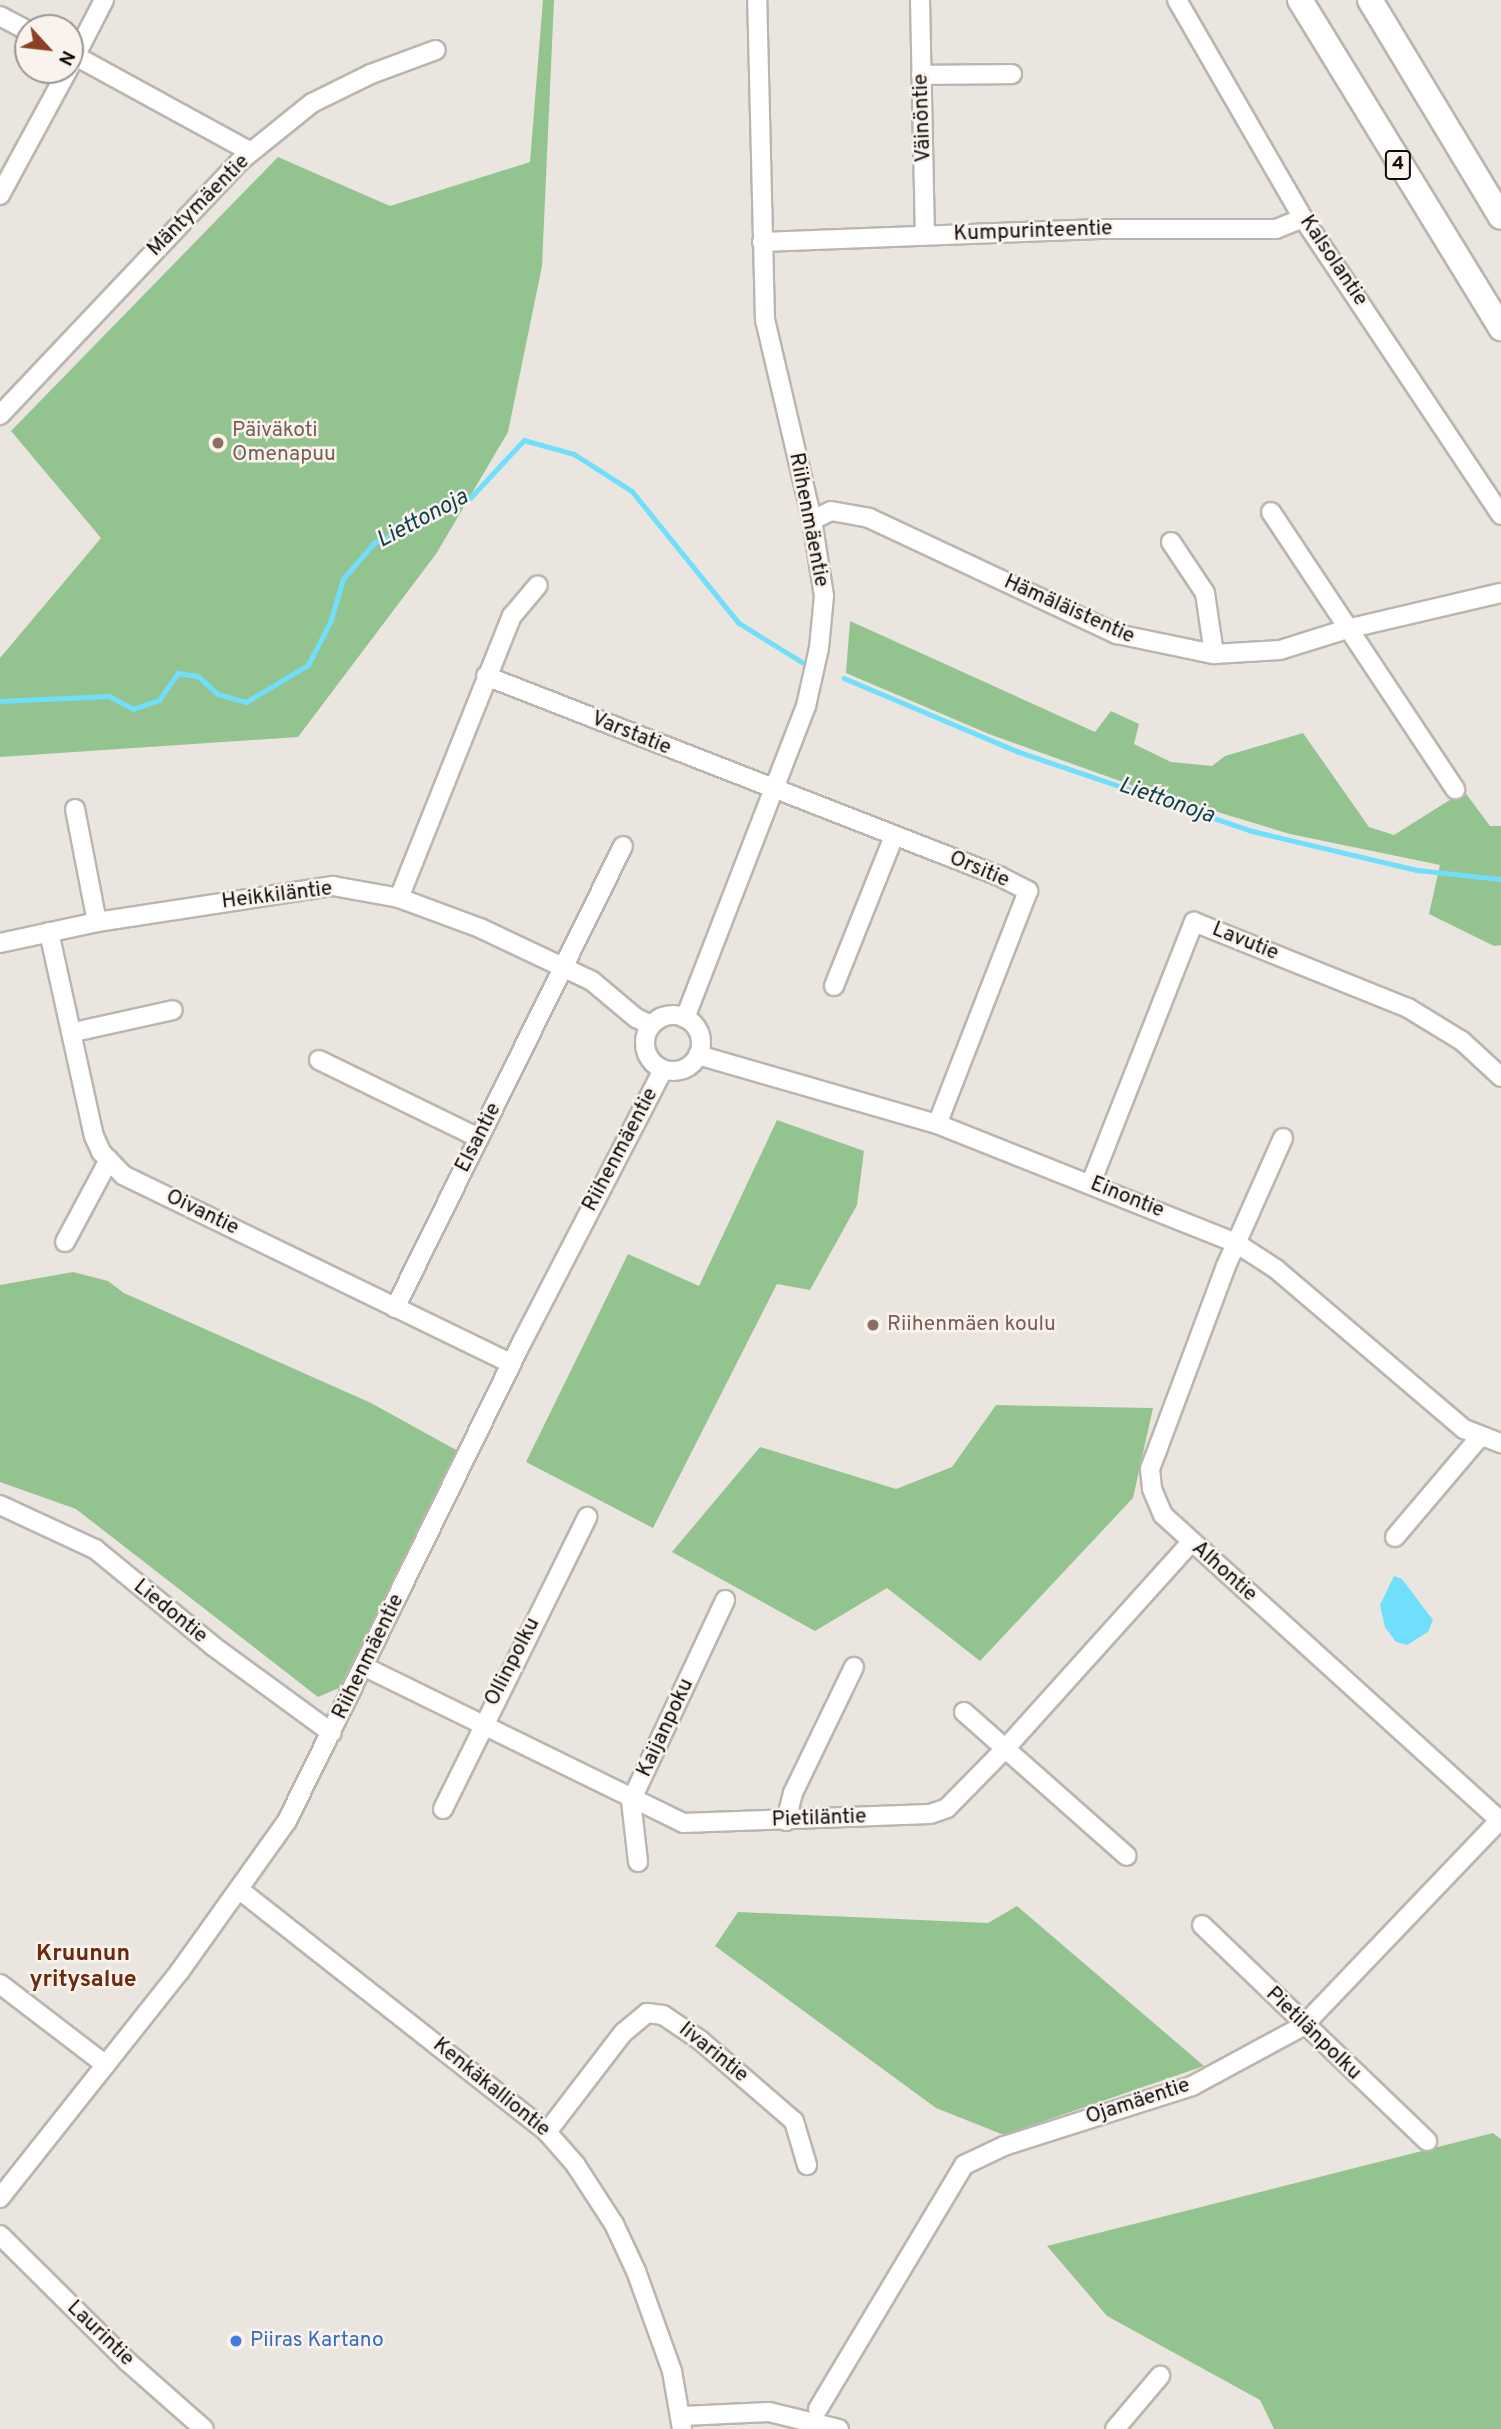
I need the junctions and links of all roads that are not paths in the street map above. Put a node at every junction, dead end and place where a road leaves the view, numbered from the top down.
1 (104, 0) edge
2 (757, 0) edge
3 (920, 0) edge
4 (1177, 0) edge
5 (1300, 0) edge
6 (1370, 0) edge
7 (84, 37) edge
8 (436, 50) dead end
9 (84, 68) edge
10 (1012, 74) dead end
11 (921, 75) junction
12 (59, 84) edge
13 (251, 152) junction
14 (0, 195) edge
15 (1501, 217) edge
16 (1303, 218) junction
17 (925, 235) junction
18 (762, 242) junction
19 (1501, 328) edge
20 (0, 415) edge
21 (1270, 512) dead end
22 (1501, 515) edge
23 (812, 520) junction
24 (1171, 542) dead end
25 (538, 585) dead end
26 (1501, 593) edge
27 (1347, 629) junction
28 (1214, 654) junction
29 (486, 676) junction
30 (1455, 789) dead end
31 (775, 792) junction
32 (75, 809) dead end
33 (894, 836) junction
34 (623, 846) dead end
35 (398, 898) junction
36 (97, 922) junction
37 (49, 932) junction
38 (0, 943) edge
39 (566, 968) junction
40 (834, 986) dead end
41 (173, 1010) dead end
42 (685, 1018) junction
43 (652, 1025) junction
44 (74, 1032) junction
45 (698, 1055) junction
46 (319, 1060) dead end
47 (663, 1070) junction
48 (1501, 1077) edge
49 (937, 1124) junction
50 (479, 1138) junction
51 (1283, 1138) dead end
52 (109, 1160) junction
53 (1091, 1183) junction
54 (65, 1242) dead end
55 (1236, 1243) junction
56 (395, 1308) junction
57 (512, 1364) junction
58 (1479, 1438) junction
59 (1501, 1443) edge
60 (0, 1505) edge
61 (587, 1517) dead end
62 (1395, 1537) dead end
63 (1191, 1542) junction
64 (725, 1600) dead end
65 (365, 1667) junction
66 (854, 1667) dead end
67 (964, 1712) dead end
68 (480, 1727) junction
69 (332, 1733) junction
70 (1004, 1750) junction
71 (631, 1801) junction
72 (443, 1809) dead end
73 (786, 1821) junction
74 (1501, 1821) edge
75 (1127, 1856) dead end
76 (638, 1862) dead end
77 (240, 1891) junction
78 (1202, 1925) dead end
79 (0, 1984) edge
80 (1303, 2026) junction
81 (106, 2066) junction
82 (547, 2132) junction
83 (1427, 2141) dead end
84 (807, 2165) dead end
85 (0, 2198) edge
86 (0, 2235) edge
87 (1160, 2376) dead end
88 (818, 2409) dead end
89 (683, 2422) edge
90 (204, 2429) edge
91 (839, 2429) edge
92 (1115, 2429) edge

1 - 7 street
2 - 18 street, Riihenmäentie
3 - 11 street, Väinöntie
4 - 16 street, Kalsolantie
5 - 19 highway, 4
6 - 15 highway
8 - 13 street, Mäntymäentie
9 - 13 street
10 - 11 street
11 - 17 street, Väinöntie
12 - 14 street
13 - 20 street, Mäntymäentie
16 - 17 street, Kumpurinteentie
16 - 22 street, Kalsolantie
17 - 18 street, Kumpurinteentie
18 - 23 street, Riihenmäentie
21 - 27 street
23 - 28 street, Hämäläistentie
23 - 31 street, Riihenmäentie
24 - 28 street
25 - 29 street
26 - 27 street, Hämäläistentie
27 - 28 street, Hämäläistentie
27 - 30 street
29 - 31 street, Varstatie
29 - 35 street
31 - 33 street, Orsitie
31 - 42 street, Riihenmäentie
32 - 36 street
33 - 40 street
33 - 49 street, Orsitie
34 - 39 street, Elsantie
35 - 36 street, Heikkiläntie
35 - 39 street, Heikkiläntie
36 - 37 street, Heikkiläntie
37 - 38 street, Heikkiläntie
37 - 44 street, Oivantie
39 - 43 street, Heikkiläntie
39 - 50 street, Elsantie
41 - 44 street
42 - 43 street
42 - 45 street
43 - 47 street
44 - 52 street, Oivantie
45 - 47 street
45 - 49 street, Einontie
46 - 50 street
47 - 57 street, Riihenmäentie
48 - 53 street, Lavutie
49 - 53 street, Einontie
50 - 56 street, Elsantie
51 - 55 street, Alhontie
52 - 54 street
52 - 56 street, Oivantie
53 - 55 street, Einontie
55 - 58 street, Einontie
55 - 63 street, Alhontie
56 - 57 street, Oivantie
57 - 65 street, Riihenmäentie
58 - 59 street, Einontie
58 - 62 street
60 - 69 street, Liedontie
61 - 68 street, Ollinpolku
63 - 70 street, Pietiläntie
63 - 74 street, Alhontie
64 - 71 street, Kaijanpoku
65 - 68 street, Pietiläntie
65 - 69 street, Riihenmäentie
66 - 73 street
67 - 70 street
68 - 71 street, Pietiläntie
68 - 72 street, Ollinpolku
69 - 77 street, Riihenmäentie
70 - 73 street, Pietiläntie
70 - 75 street
71 - 73 street, Pietiläntie
71 - 76 street, Kaijanpoku
74 - 80 street, Ojamäentie
77 - 81 street, Riihenmäentie
77 - 82 street, Kenkäkalliontie
78 - 80 street, Pietilänpolku
79 - 81 street
80 - 83 street, Pietilänpolku
80 - 88 street, Ojamäentie
81 - 85 street, Riihenmäentie
82 - 84 street, Iivarintie
82 - 89 street, Kenkäkalliontie
86 - 90 street, Laurintie
87 - 92 street
89 - 91 street

